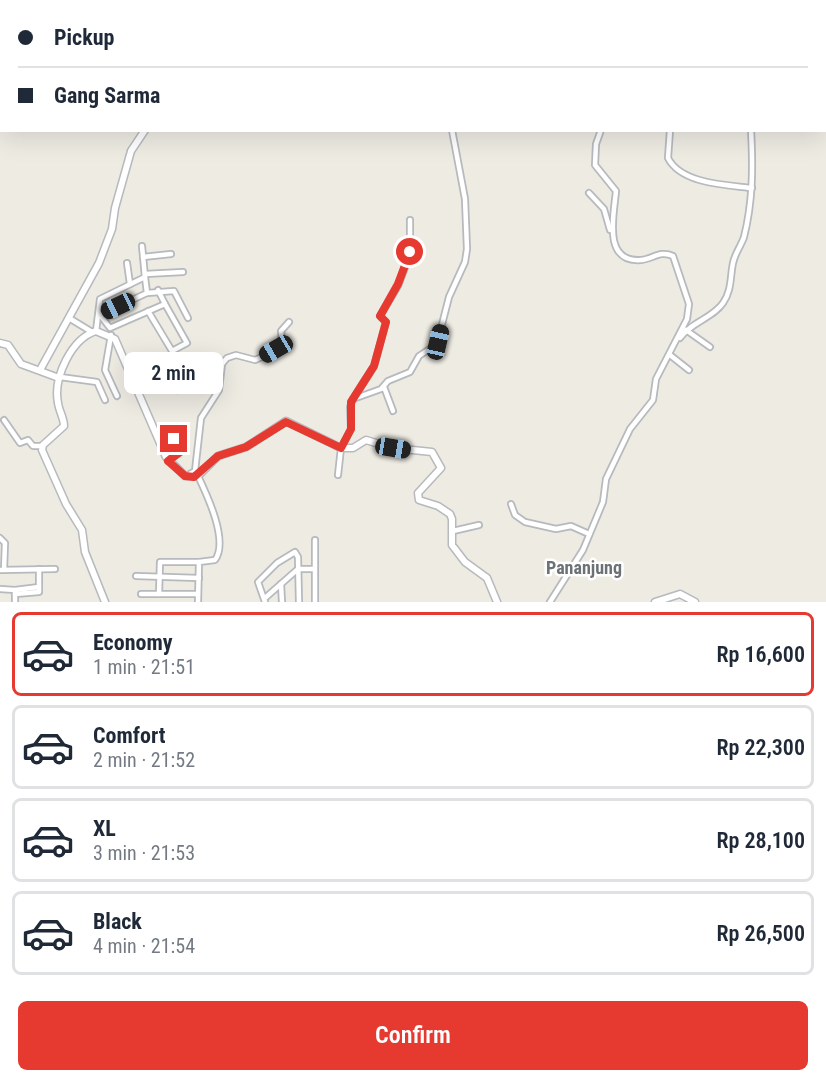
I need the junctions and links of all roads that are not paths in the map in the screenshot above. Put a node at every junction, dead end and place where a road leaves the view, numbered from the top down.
1 (144, 132) edge
2 (452, 132) edge
3 (600, 132) edge
4 (670, 132) edge
5 (751, 132) edge
6 (752, 188) junction
7 (589, 193) dead end
8 (410, 220) dead end
9 (612, 235) junction
10 (142, 246) dead end
11 (171, 254) dead end
12 (143, 257) junction
13 (127, 263) dead end
14 (183, 272) dead end
15 (145, 275) junction
16 (130, 284) junction
17 (158, 290) junction
18 (147, 293) junction
19 (165, 304) junction
20 (148, 311) junction
21 (100, 315) junction
22 (69, 318) junction
23 (188, 318) dead end
24 (289, 322) dead end
25 (686, 330) junction
26 (94, 331) junction
27 (111, 335) junction
28 (677, 342) junction
29 (0, 343) edge
30 (710, 347) dead end
31 (670, 355) junction
32 (40, 370) junction
33 (689, 370) dead end
34 (59, 378) junction
35 (135, 386) junction
36 (384, 387) junction
37 (177, 390) dead end
38 (117, 396) dead end
39 (353, 399) junction
40 (105, 400) dead end
41 (393, 411) dead end
42 (4, 420) dead end
43 (174, 439) dead end
44 (42, 446) junction
45 (341, 448) junction
46 (168, 461) junction
47 (338, 475) dead end
48 (185, 476) junction
49 (198, 476) junction
50 (511, 504) dead end
51 (479, 525) dead end
52 (453, 531) junction
53 (589, 534) junction
54 (0, 538) edge
55 (315, 540) dead end
56 (199, 562) junction
57 (39, 569) junction
58 (55, 569) dead end
59 (298, 569) junction
60 (314, 569) junction
61 (2, 570) edge
62 (136, 576) dead end
63 (159, 577) junction
64 (199, 578) junction
65 (281, 583) junction
66 (0, 589) edge
67 (15, 592) junction
68 (141, 594) dead end
69 (159, 594) junction
70 (198, 594) junction
71 (265, 600) edge
72 (15, 602) edge
73 (105, 602) edge
74 (198, 602) edge
75 (282, 602) edge
76 (299, 602) edge
77 (315, 602) edge
78 (497, 602) edge
79 (550, 602) edge
80 (655, 602) edge
81 (695, 602) edge

1 - 22 street
2 - 36 street
3 - 9 street
4 - 6 street
5 - 6 street
6 - 25 street
7 - 9 street
8 - 39 street
9 - 28 street
10 - 12 street
11 - 12 street
12 - 15 street
13 - 16 street
14 - 15 street
15 - 16 street
15 - 18 street
16 - 21 street
17 - 18 street
17 - 19 street
17 - 23 street
18 - 21 street
19 - 20 street
19 - 20 street
20 - 21 street
21 - 26 street
22 - 26 street
22 - 32 street
24 - 48 street
25 - 28 street
25 - 30 street
26 - 27 street
26 - 34 street
27 - 35 street
27 - 38 street
28 - 31 street
29 - 32 street
31 - 33 street
31 - 53 street
32 - 34 street
34 - 40 street
34 - 44 street
35 - 37 street
35 - 46 street
36 - 39 street
36 - 41 street
39 - 45 street
42 - 44 street
43 - 46 street
44 - 73 street
45 - 47 street
45 - 49 street
45 - 52 street
46 - 48 street
48 - 49 street
49 - 56 street
50 - 53 street
51 - 52 street
52 - 78 street
53 - 79 street
54 - 61 street
55 - 60 street
56 - 63 street
56 - 64 street
57 - 58 street
57 - 61 street
57 - 67 street
59 - 60 street
59 - 65 street
59 - 71 street
59 - 76 street
60 - 77 street
62 - 63 street
63 - 64 street
63 - 69 street
64 - 70 street
65 - 71 street
65 - 75 street
66 - 67 street
67 - 72 street
68 - 69 street
69 - 70 street
70 - 74 street
80 - 81 street

